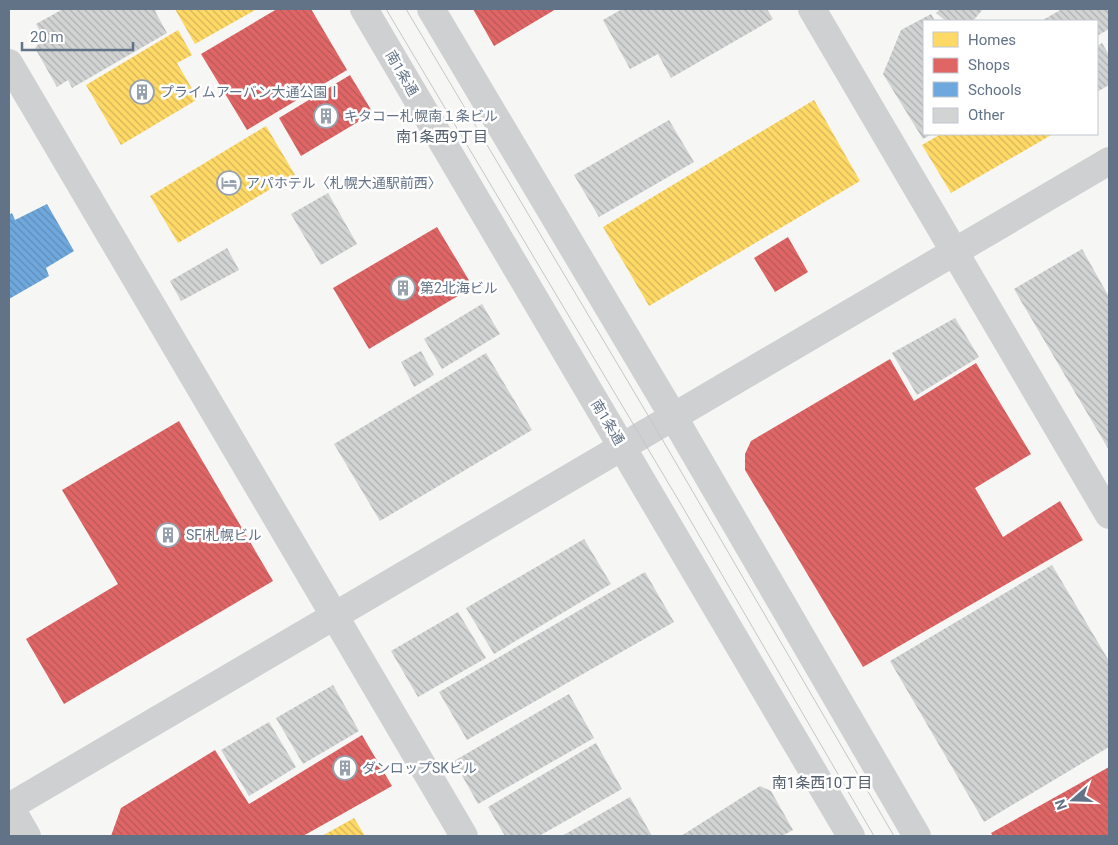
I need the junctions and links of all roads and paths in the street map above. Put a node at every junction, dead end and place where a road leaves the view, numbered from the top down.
1 (364, 9) edge
2 (431, 9) edge
3 (812, 9) edge
4 (9, 63) edge
5 (1109, 161) edge
6 (954, 251) junction
7 (673, 416) junction
8 (622, 446) junction
9 (1109, 515) edge
10 (335, 615) junction
11 (9, 806) edge
12 (27, 836) edge
13 (464, 836) edge
14 (851, 836) edge
15 (916, 836) edge

1 - 8 street, 南1条通
2 - 7 street
3 - 6 street
4 - 10 street
5 - 6 street
6 - 7 street
6 - 9 street
7 - 8 street
7 - 15 street
8 - 10 street
8 - 14 street, 南1条通
10 - 11 street
10 - 13 street
11 - 12 street

